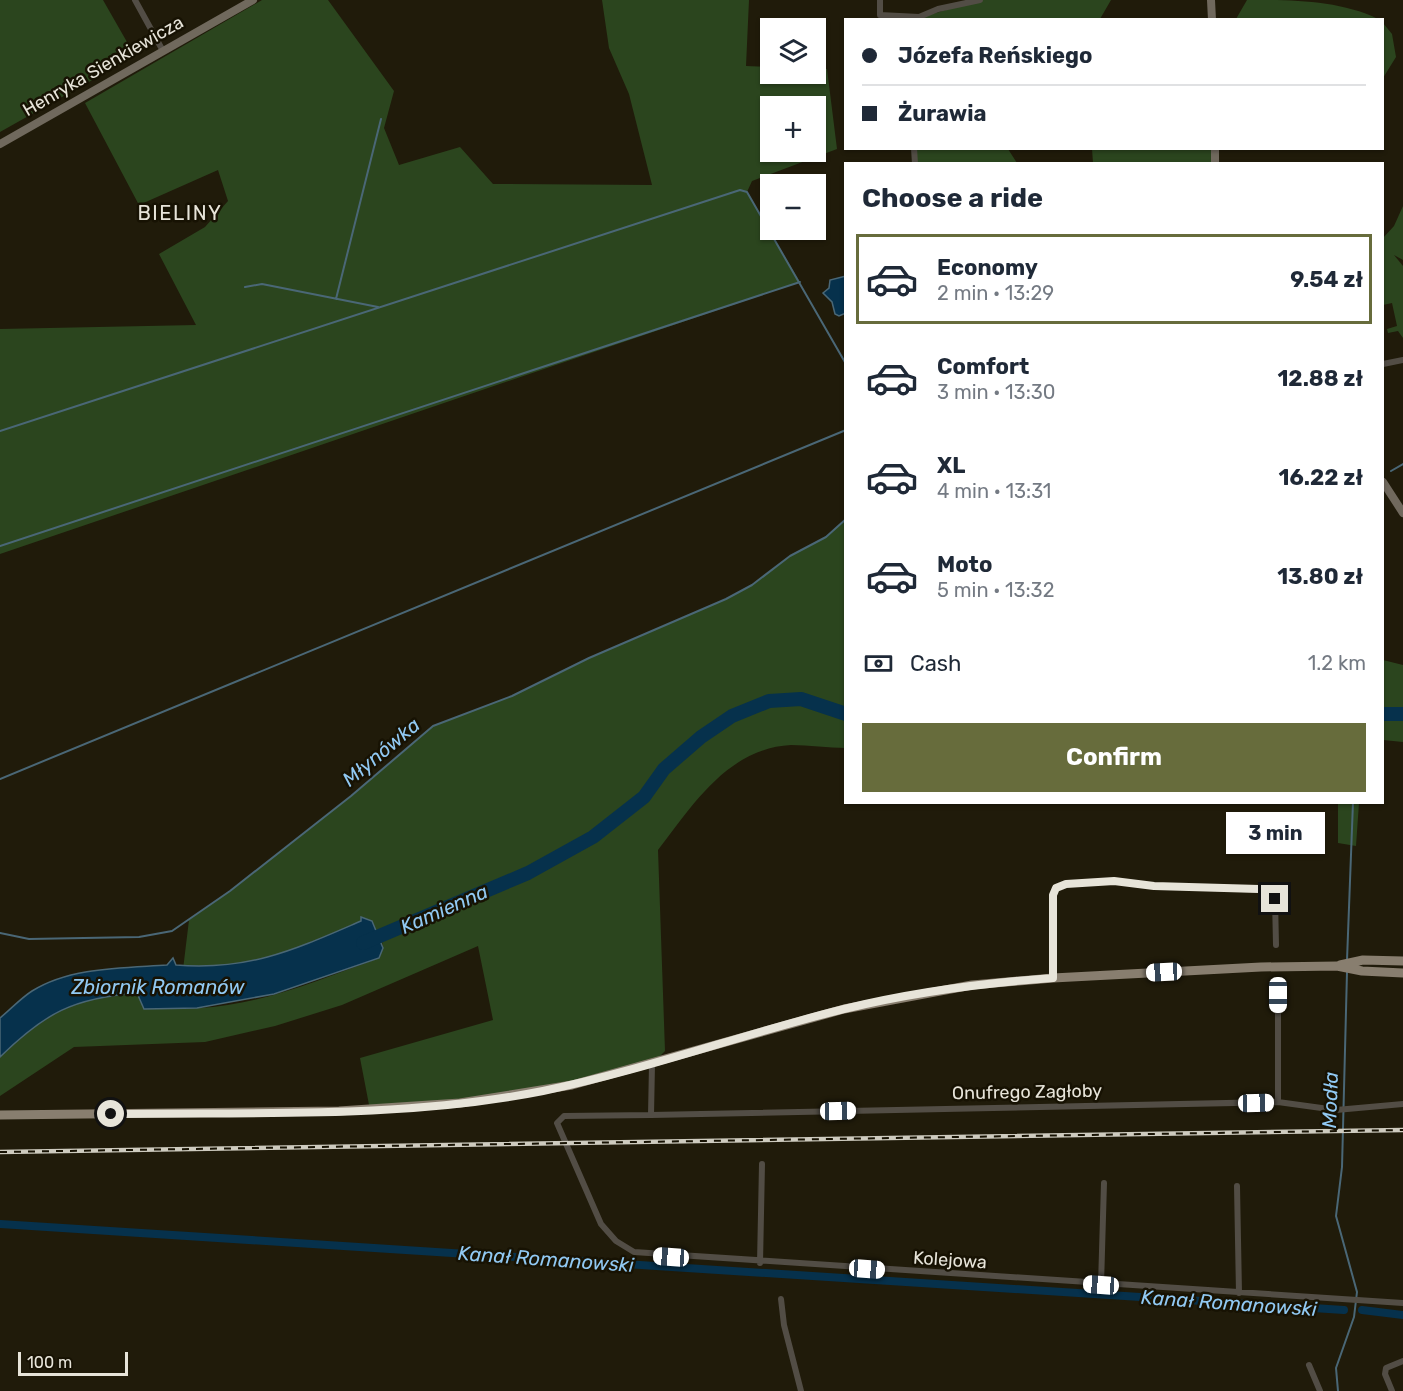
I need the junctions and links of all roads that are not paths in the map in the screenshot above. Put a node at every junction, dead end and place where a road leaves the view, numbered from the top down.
1 (135, 0) edge
2 (253, 0) edge
3 (880, 0) edge
4 (980, 0) edge
5 (1211, 0) edge
6 (912, 18) edge
7 (1212, 18) edge
8 (163, 51) junction
9 (0, 144) edge
10 (1403, 360) edge
11 (1384, 364) edge
12 (1386, 492) edge
13 (1403, 513) edge
14 (1276, 945) dead end
15 (1403, 961) edge
16 (1337, 966) junction
17 (1403, 973) edge
18 (1053, 978) junction
19 (1278, 995) dead end
20 (652, 1064) junction
21 (1278, 1102) junction
22 (1403, 1104) edge
23 (0, 1115) edge
24 (651, 1115) junction
25 (559, 1120) joint
26 (762, 1164) dead end
27 (1104, 1183) dead end
28 (1237, 1186) dead end
29 (760, 1263) junction
30 (1101, 1285) junction
31 (1239, 1293) junction
32 (781, 1299) dead end
33 (1403, 1303) edge
34 (1403, 1361) edge
35 (1309, 1365) dead end
36 (801, 1391) edge
37 (1320, 1391) edge
38 (1392, 1391) edge

1 - 8 street
2 - 8 main road, Henryka Sienkiewicza
3 - 6 street
4 - 6 street
5 - 7 main road
8 - 9 main road, Henryka Sienkiewicza
10 - 11 street
12 - 13 main road
14 - 18 street
15 - 16 main road
16 - 17 main road
16 - 18 main road
18 - 20 main road
19 - 21 street
20 - 23 main road
20 - 24 street
21 - 22 street, Onufrego Zagłoby
21 - 24 street, Onufrego Zagłoby
24 - 25 street, Onufrego Zagłoby
25 - 29 street, Kolejowa
26 - 29 street
27 - 30 street
28 - 31 street
29 - 30 street, Kolejowa
30 - 31 street, Kolejowa
31 - 33 street, Kolejowa
32 - 36 street
34 - 38 street
35 - 37 street

